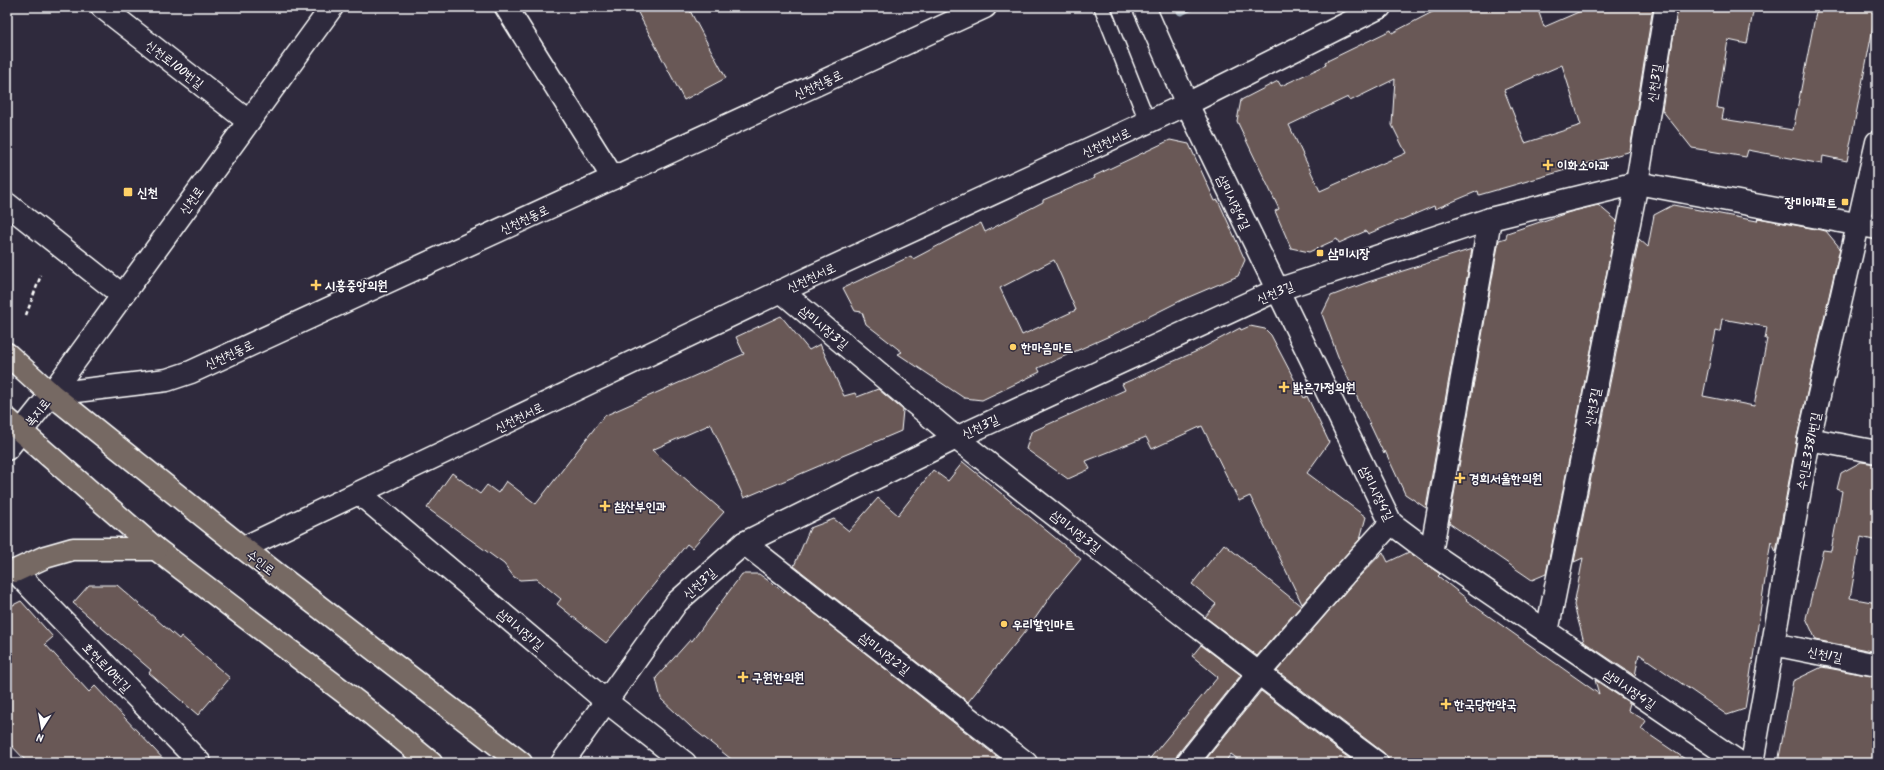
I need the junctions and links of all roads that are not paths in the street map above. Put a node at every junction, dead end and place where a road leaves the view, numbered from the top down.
1 (102, 7) edge
2 (332, 7) edge
3 (506, 7) edge
4 (985, 7) edge
5 (1102, 7) edge
6 (1144, 7) edge
7 (1380, 7) edge
8 (1666, 7) edge
9 (1187, 104) junction
10 (248, 121) junction
11 (1148, 123) junction
12 (1877, 142) edge
13 (613, 178) junction
14 (1637, 183) junction
15 (7, 204) edge
16 (1490, 219) junction
17 (1868, 226) edge
18 (1277, 290) junction
19 (782, 291) junction
20 (122, 295) junction
21 (7, 354) edge
22 (51, 394) junction
23 (14, 426) edge
24 (956, 438) junction
25 (1810, 439) junction
26 (7, 448) edge
27 (1877, 452) edge
28 (359, 493) junction
29 (1391, 523) junction
30 (744, 543) junction
31 (243, 548) junction
32 (156, 549) junction
33 (1431, 553) junction
34 (11, 573) edge
35 (1548, 632) junction
36 (1773, 644) junction
37 (1877, 665) edge
38 (1258, 674) junction
39 (607, 702) junction
40 (200, 763) edge
41 (431, 763) edge
42 (521, 763) edge
43 (562, 763) edge
44 (685, 763) edge
45 (1026, 763) edge
46 (1187, 763) edge
47 (1377, 763) edge
48 (1740, 763) edge
49 (1752, 763) edge

1 - 10 street, 신천로100번길
2 - 10 street, 신천로
3 - 13 street
4 - 13 street, 신천천동로
5 - 11 lane
6 - 9 street, 삼미시장4길
7 - 9 street, 신천천서로
8 - 14 street, 신천3길
9 - 11 street, 신천천서로
9 - 18 street, 삼미시장4길
10 - 20 street, 신천로
11 - 19 street, 신천천서로
12 - 17 street, 수인로3381번길
13 - 22 street, 신천천동로
14 - 16 street, 신천3길
14 - 17 street, 신천3길
14 - 35 street, 신천3길
15 - 20 street
16 - 18 street, 신천3길
16 - 33 street
17 - 25 street, 수인로3381번길
18 - 24 street, 신천3길
18 - 29 street, 삼미시장4길
19 - 24 street, 삼미시장3길
19 - 28 street, 신천천서로
20 - 22 street, 신천로
21 - 22 main road, 수인로
22 - 23 street, 복지로
22 - 31 main road, 수인로
23 - 26 street, 복지로
23 - 32 main road
24 - 30 street, 신천3길
24 - 38 street, 삼미시장3길
25 - 27 street
25 - 36 street, 수인로3381번길
28 - 31 street, 신천천서로
28 - 39 street, 삼미시장1길
29 - 33 street, 삼미시장4길
29 - 38 street
30 - 39 street, 신천3길
30 - 45 street, 삼미시장2길
31 - 42 main road, 수인로
32 - 34 main road
32 - 41 main road
33 - 35 street, 삼미시장4길
34 - 40 street, 호현로10번길
35 - 48 street, 삼미시장4길
36 - 37 street, 신천1길
36 - 49 street, 수인로3381번길
38 - 46 street
38 - 47 street, 삼미시장3길
39 - 43 street, 신천3길
39 - 44 street, 삼미시장1길

